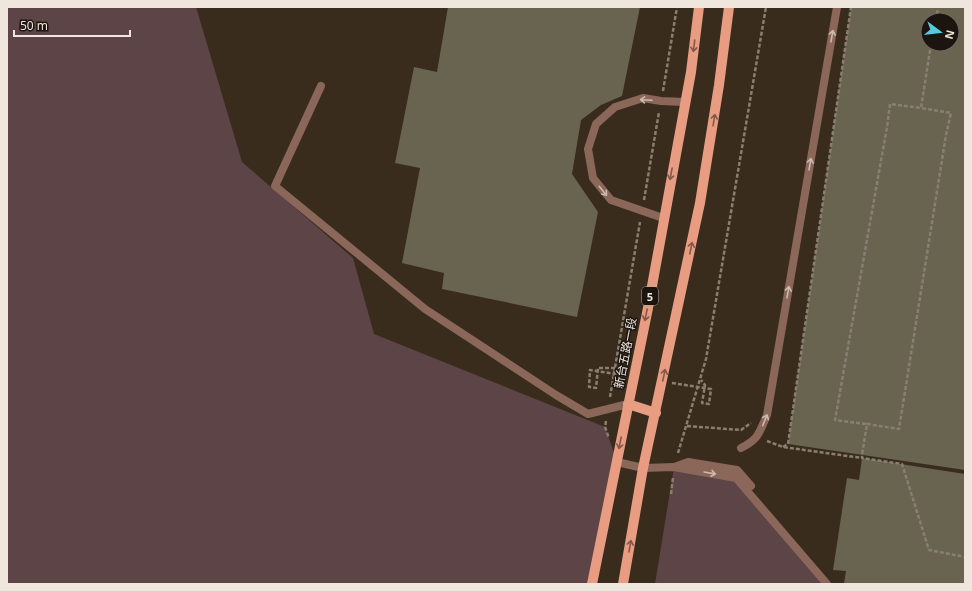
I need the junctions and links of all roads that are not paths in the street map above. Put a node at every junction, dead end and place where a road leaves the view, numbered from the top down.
1 (698, 7) edge
2 (729, 7) edge
3 (837, 7) edge
4 (321, 86) dead end
5 (685, 102) junction
6 (663, 218) junction
7 (628, 404) junction
8 (656, 413) junction
9 (741, 448) dead end
10 (617, 462) junction
11 (674, 467) junction
12 (643, 468) junction
13 (592, 584) edge
14 (623, 584) edge
15 (826, 584) edge
16 (831, 584) edge

1 -> 5 main road, 新台五路一段 / 5
8 -> 2 main road
9 -> 3 street
4 - 7 street
5 -> 6 main road, 新台五路一段 / 5
5 -> 6 street
6 -> 7 main road, 新台五路一段 / 5
7 - 8 main road
7 -> 10 main road, 新台五路一段 / 5
8 - 12 main road
10 - 12 street
10 - 13 main road, 新台五路一段 / 5
11 - 12 street
11 -> 15 street
11 - 16 street
14 -> 12 main road

